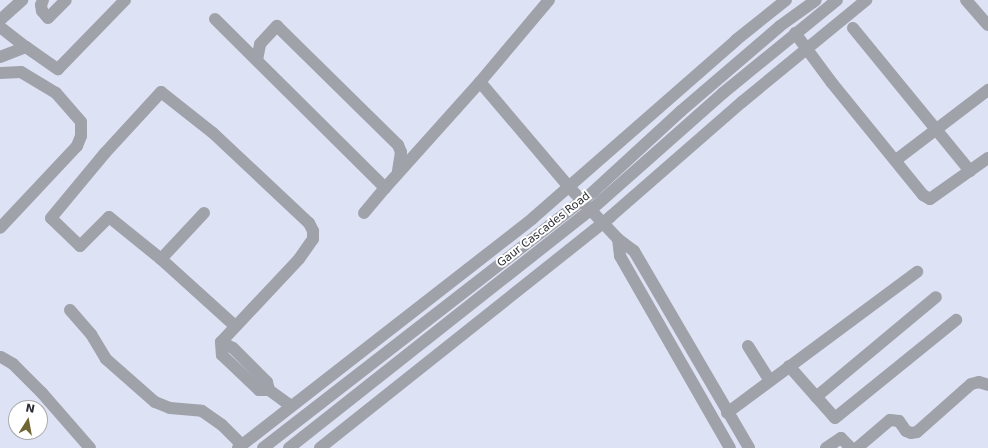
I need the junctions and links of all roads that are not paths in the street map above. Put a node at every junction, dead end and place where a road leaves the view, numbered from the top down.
1 (22, 0) edge
2 (43, 0) edge
3 (66, 0) edge
4 (125, 0) edge
5 (549, 0) edge
6 (786, 0) edge
7 (816, 0) edge
8 (837, 0) edge
9 (866, 0) edge
10 (966, 0) edge
11 (215, 19) dead end
12 (0, 20) edge
13 (988, 25) edge
14 (0, 27) edge
15 (853, 28) dead end
16 (795, 33) junction
17 (26, 47) junction
18 (806, 49) junction
19 (0, 57) edge
20 (257, 60) junction
21 (0, 74) edge
22 (480, 82) junction
23 (986, 96) edge
24 (935, 131) junction
25 (988, 158) edge
26 (896, 160) junction
27 (970, 171) junction
28 (398, 172) junction
29 (569, 187) junction
30 (385, 188) junction
31 (582, 200) junction
32 (592, 209) junction
33 (204, 213) dead end
34 (364, 213) dead end
35 (604, 222) junction
36 (0, 228) edge
37 (618, 239) junction
38 (162, 259) junction
39 (917, 272) dead end
40 (936, 297) dead end
41 (70, 310) dead end
42 (956, 320) dead end
43 (234, 325) junction
44 (748, 346) dead end
45 (1, 357) edge
46 (789, 366) junction
47 (770, 381) junction
48 (988, 385) edge
49 (362, 392) junction
50 (816, 397) junction
51 (291, 406) junction
52 (373, 406) junction
53 (727, 412) junction
54 (240, 446) edge
55 (90, 448) edge
56 (263, 448) edge
57 (289, 448) edge
58 (320, 448) edge
59 (730, 448) edge
60 (749, 448) edge
61 (826, 448) edge
62 (852, 448) edge
63 (857, 448) edge

1 - 12 street
2 - 3 street
4 - 17 street
5 - 22 street
6 - 29 street
7 - 31 street, Gaur Cascades Road
8 - 16 street, Gaur Cascades Road
9 - 18 street
10 - 13 street
11 - 20 street
14 - 17 street
15 - 24 street
16 - 18 street
16 - 32 street, Gaur Cascades Road
17 - 19 street
18 - 26 street
18 - 35 street
20 - 28 street
20 - 30 street
21 - 36 street
22 - 28 street
22 - 29 street
23 - 24 street
24 - 26 street
24 - 27 street
25 - 27 street
26 - 27 street
28 - 30 street
29 - 31 street
29 - 51 street
30 - 34 street
31 - 32 street
31 - 56 street, Gaur Cascades Road
32 - 35 street
32 - 49 street, Gaur Cascades Road
33 - 38 street
35 - 37 street
35 - 52 street
37 - 53 street
37 - 59 street
38 - 43 street
38 - 43 street
39 - 46 street
40 - 50 street
41 - 54 street
42 - 50 street
43 - 51 street
44 - 47 street
45 - 55 street
46 - 47 street
46 - 50 street
47 - 53 street
48 - 63 street
49 - 52 street
49 - 57 street, Gaur Cascades Road
51 - 54 street
52 - 58 street
53 - 60 street
61 - 62 street

